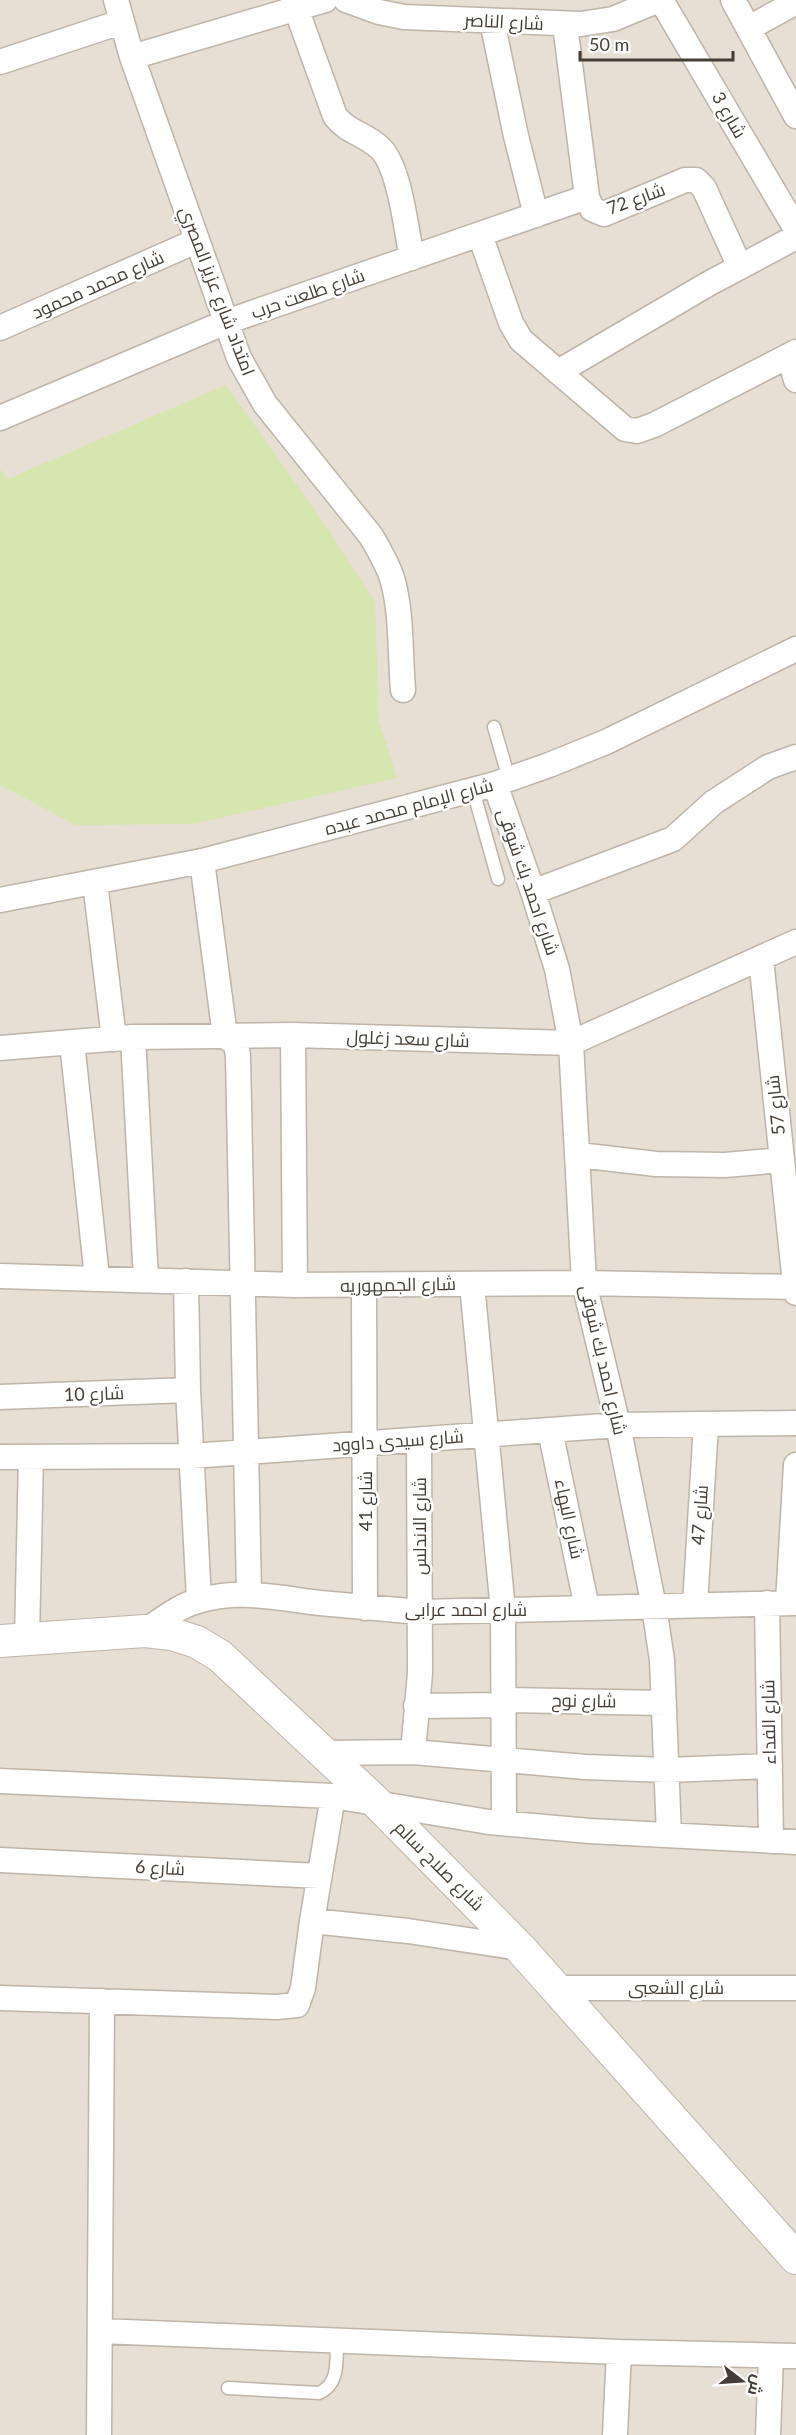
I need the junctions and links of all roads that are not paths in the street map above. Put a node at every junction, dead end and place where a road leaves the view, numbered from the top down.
1 (325, 0) edge
2 (346, 0) edge
3 (660, 0) edge
4 (733, 0) edge
5 (796, 2) edge
6 (294, 4) edge
7 (118, 11) edge
8 (492, 21) junction
9 (565, 25) junction
10 (749, 28) junction
11 (132, 57) junction
12 (0, 62) edge
13 (794, 106) edge
14 (587, 197) junction
15 (536, 215) junction
16 (796, 229) edge
17 (480, 234) junction
18 (796, 237) edge
19 (196, 241) junction
20 (412, 258) junction
21 (740, 267) junction
22 (226, 322) junction
23 (0, 328) edge
24 (793, 354) edge
25 (558, 372) junction
26 (796, 380) edge
27 (0, 418) edge
28 (793, 657) edge
29 (403, 690) dead end
30 (494, 727) dead end
31 (796, 757) edge
32 (492, 785) junction
33 (202, 861) junction
34 (498, 879) dead end
35 (95, 882) junction
36 (533, 892) junction
37 (0, 900) edge
38 (796, 942) edge
39 (761, 959) junction
40 (292, 1035) junction
41 (225, 1036) junction
42 (123, 1038) junction
43 (72, 1042) junction
44 (571, 1043) junction
45 (0, 1048) edge
46 (579, 1155) junction
47 (782, 1160) junction
48 (0, 1276) edge
49 (97, 1278) junction
50 (146, 1280) junction
51 (186, 1281) junction
52 (584, 1283) junction
53 (244, 1284) junction
54 (472, 1284) junction
55 (296, 1286) junction
56 (364, 1286) junction
57 (796, 1287) edge
58 (796, 1293) edge
59 (188, 1390) junction
60 (0, 1397) edge
61 (796, 1423) edge
62 (706, 1424) junction
63 (618, 1425) junction
64 (550, 1430) junction
65 (486, 1434) junction
66 (419, 1440) junction
67 (366, 1443) junction
68 (247, 1453) junction
69 (192, 1456) junction
70 (0, 1457) edge
71 (31, 1457) junction
72 (796, 1465) edge
73 (249, 1594) junction
74 (199, 1600) junction
75 (784, 1603) edge
76 (695, 1605) junction
77 (654, 1607) junction
78 (365, 1608) junction
79 (587, 1608) junction
80 (503, 1611) junction
81 (420, 1612) junction
82 (145, 1631) junction
83 (13, 1640) edge
84 (503, 1702) junction
85 (664, 1703) junction
86 (416, 1707) junction
87 (413, 1752) junction
88 (324, 1753) junction
89 (503, 1760) junction
90 (770, 1766) junction
91 (667, 1770) junction
92 (0, 1780) edge
93 (333, 1796) junction
94 (376, 1802) junction
95 (504, 1823) junction
96 (669, 1835) junction
97 (771, 1841) junction
98 (796, 1842) edge
99 (0, 1860) edge
100 (319, 1876) junction
101 (312, 1921) junction
102 (520, 1948) junction
103 (557, 1988) junction
104 (796, 1988) edge
105 (0, 1998) edge
106 (102, 2001) junction
107 (796, 2258) edge
108 (100, 2331) junction
109 (337, 2341) junction
110 (619, 2352) junction
111 (796, 2355) edge
112 (771, 2356) junction
113 (228, 2388) dead end
114 (99, 2435) edge
115 (615, 2435) edge
116 (768, 2435) edge

1 - 6 street
2 - 8 street, شارع الناصر
3 - 9 street, شارع الناصر
3 - 16 street, شارع 3
4 - 10 street
5 - 10 street
6 - 11 street
6 - 20 street
7 - 11 street, امتداد شارع عزيز المصري
7 - 12 street
8 - 9 street, شارع الناصر
8 - 15 street
9 - 14 street, شارع 72
10 - 13 street
11 - 19 street, امتداد شارع عزيز المصري
14 - 15 street, شارع طلعت حرب
14 - 21 street, شارع 72
15 - 17 street, شارع طلعت حرب
17 - 20 street, شارع طلعت حرب
17 - 25 street
18 - 21 street
19 - 22 street, امتداد شارع عزيز المصري
19 - 23 street, شارع محمد محمود
20 - 22 street, شارع طلعت حرب
21 - 25 street
22 - 27 street, شارع طلعت حرب
22 - 29 street, امتداد شارع عزيز المصري
24 - 25 street
24 - 26 street
28 - 32 street, شارع الإمام محمد عبده
30 - 32 lane
31 - 36 street
32 - 33 street, شارع الإمام محمد عبده
32 - 34 lane
32 - 36 street, شارع احمد بك شوقى
33 - 35 street, شارع الإمام محمد عبده
33 - 41 street
35 - 37 street, شارع الإمام محمد عبده
35 - 42 street
36 - 44 street, شارع احمد بك شوقى
38 - 39 street, شارع سعد زغلول
39 - 44 street, شارع سعد زغلول
39 - 47 street, شارع 57
40 - 41 street, شارع سعد زغلول
40 - 44 street, شارع سعد زغلول
40 - 55 street
41 - 42 street, شارع سعد زغلول
41 - 53 street
42 - 43 street, شارع سعد زغلول
42 - 50 street
43 - 45 street, شارع سعد زغلول
43 - 49 street
44 - 46 street, شارع احمد بك شوقى
46 - 47 street
46 - 52 street, شارع احمد بك شوقى
47 - 57 street, شارع 57
48 - 49 street, شارع الجمهوريه
49 - 50 street, شارع الجمهوريه
50 - 51 street, شارع الجمهوريه
51 - 53 street, شارع الجمهوريه
51 - 59 street
52 - 54 street, شارع الجمهوريه
52 - 57 street, شارع الجمهوريه
52 - 63 street, شارع احمد بك شوقى
53 - 55 street, شارع الجمهوريه
53 - 68 street
54 - 56 street, شارع الجمهوريه
54 - 65 street
55 - 56 street, شارع الجمهوريه
56 - 67 street, شارع 41
57 - 58 street, شارع 57
59 - 60 street, شارع 10
59 - 69 street
61 - 62 street, شارع سيدى داوود
62 - 63 street, شارع سيدى داوود
62 - 76 street, شارع 47
63 - 64 street, شارع سيدى داوود
63 - 77 street, شارع احمد بك شوقى
64 - 65 street, شارع سيدى داوود
64 - 79 street, شارع البهاء
65 - 66 street, شارع سيدى داوود
65 - 80 street
66 - 67 street, شارع سيدى داوود
66 - 81 street, شارع الاندلس
67 - 68 street, شارع سيدى داوود
67 - 78 street, شارع 41
68 - 69 street, شارع سيدى داوود
68 - 73 street
69 - 71 street, شارع سيدى داوود
69 - 74 street
70 - 71 street, شارع سيدى داوود
71 - 83 street
72 - 75 street, شارع الفداء
73 - 74 street, شارع احمد عرابى
73 - 78 street, شارع احمد عرابى
74 - 82 street, شارع احمد عرابى
75 - 76 street, شارع احمد عرابى
75 - 90 street, شارع الفداء
76 - 77 street, شارع احمد عرابى
77 - 79 street, شارع احمد عرابى
77 - 85 street, شارع احمد بك شوقى
78 - 81 street, شارع احمد عرابى
79 - 80 street, شارع احمد عرابى
80 - 81 street, شارع احمد عرابى
80 - 84 street
81 - 86 street, شارع الاندلس
82 - 83 street, شارع صلاح سالم
82 - 88 street, شارع صلاح سالم
84 - 85 street, شارع نوح
84 - 86 street, شارع نوح
84 - 89 street
85 - 91 street, شارع احمد بك شوقى
86 - 87 street, شارع الاندلس
87 - 88 street
87 - 89 street
88 - 94 street, شارع صلاح سالم
89 - 91 street
89 - 95 street
90 - 91 street
90 - 97 street, شارع الفداء
91 - 96 street, شارع احمد بك شوقى
92 - 93 street
93 - 94 street
93 - 100 street
94 - 95 street
94 - 102 street, شارع صلاح سالم
95 - 96 street
96 - 97 street
97 - 98 street
99 - 100 street, شارع 6
100 - 101 street
101 - 102 street
101 - 106 street
102 - 103 street, شارع صلاح سالم
103 - 104 street, شارع الشعبى
103 - 107 street, شارع صلاح سالم
105 - 106 street
106 - 108 street
108 - 109 street
108 - 114 street
109 - 110 street
109 - 113 lane
110 - 112 street
110 - 115 street
111 - 112 street
112 - 116 street

